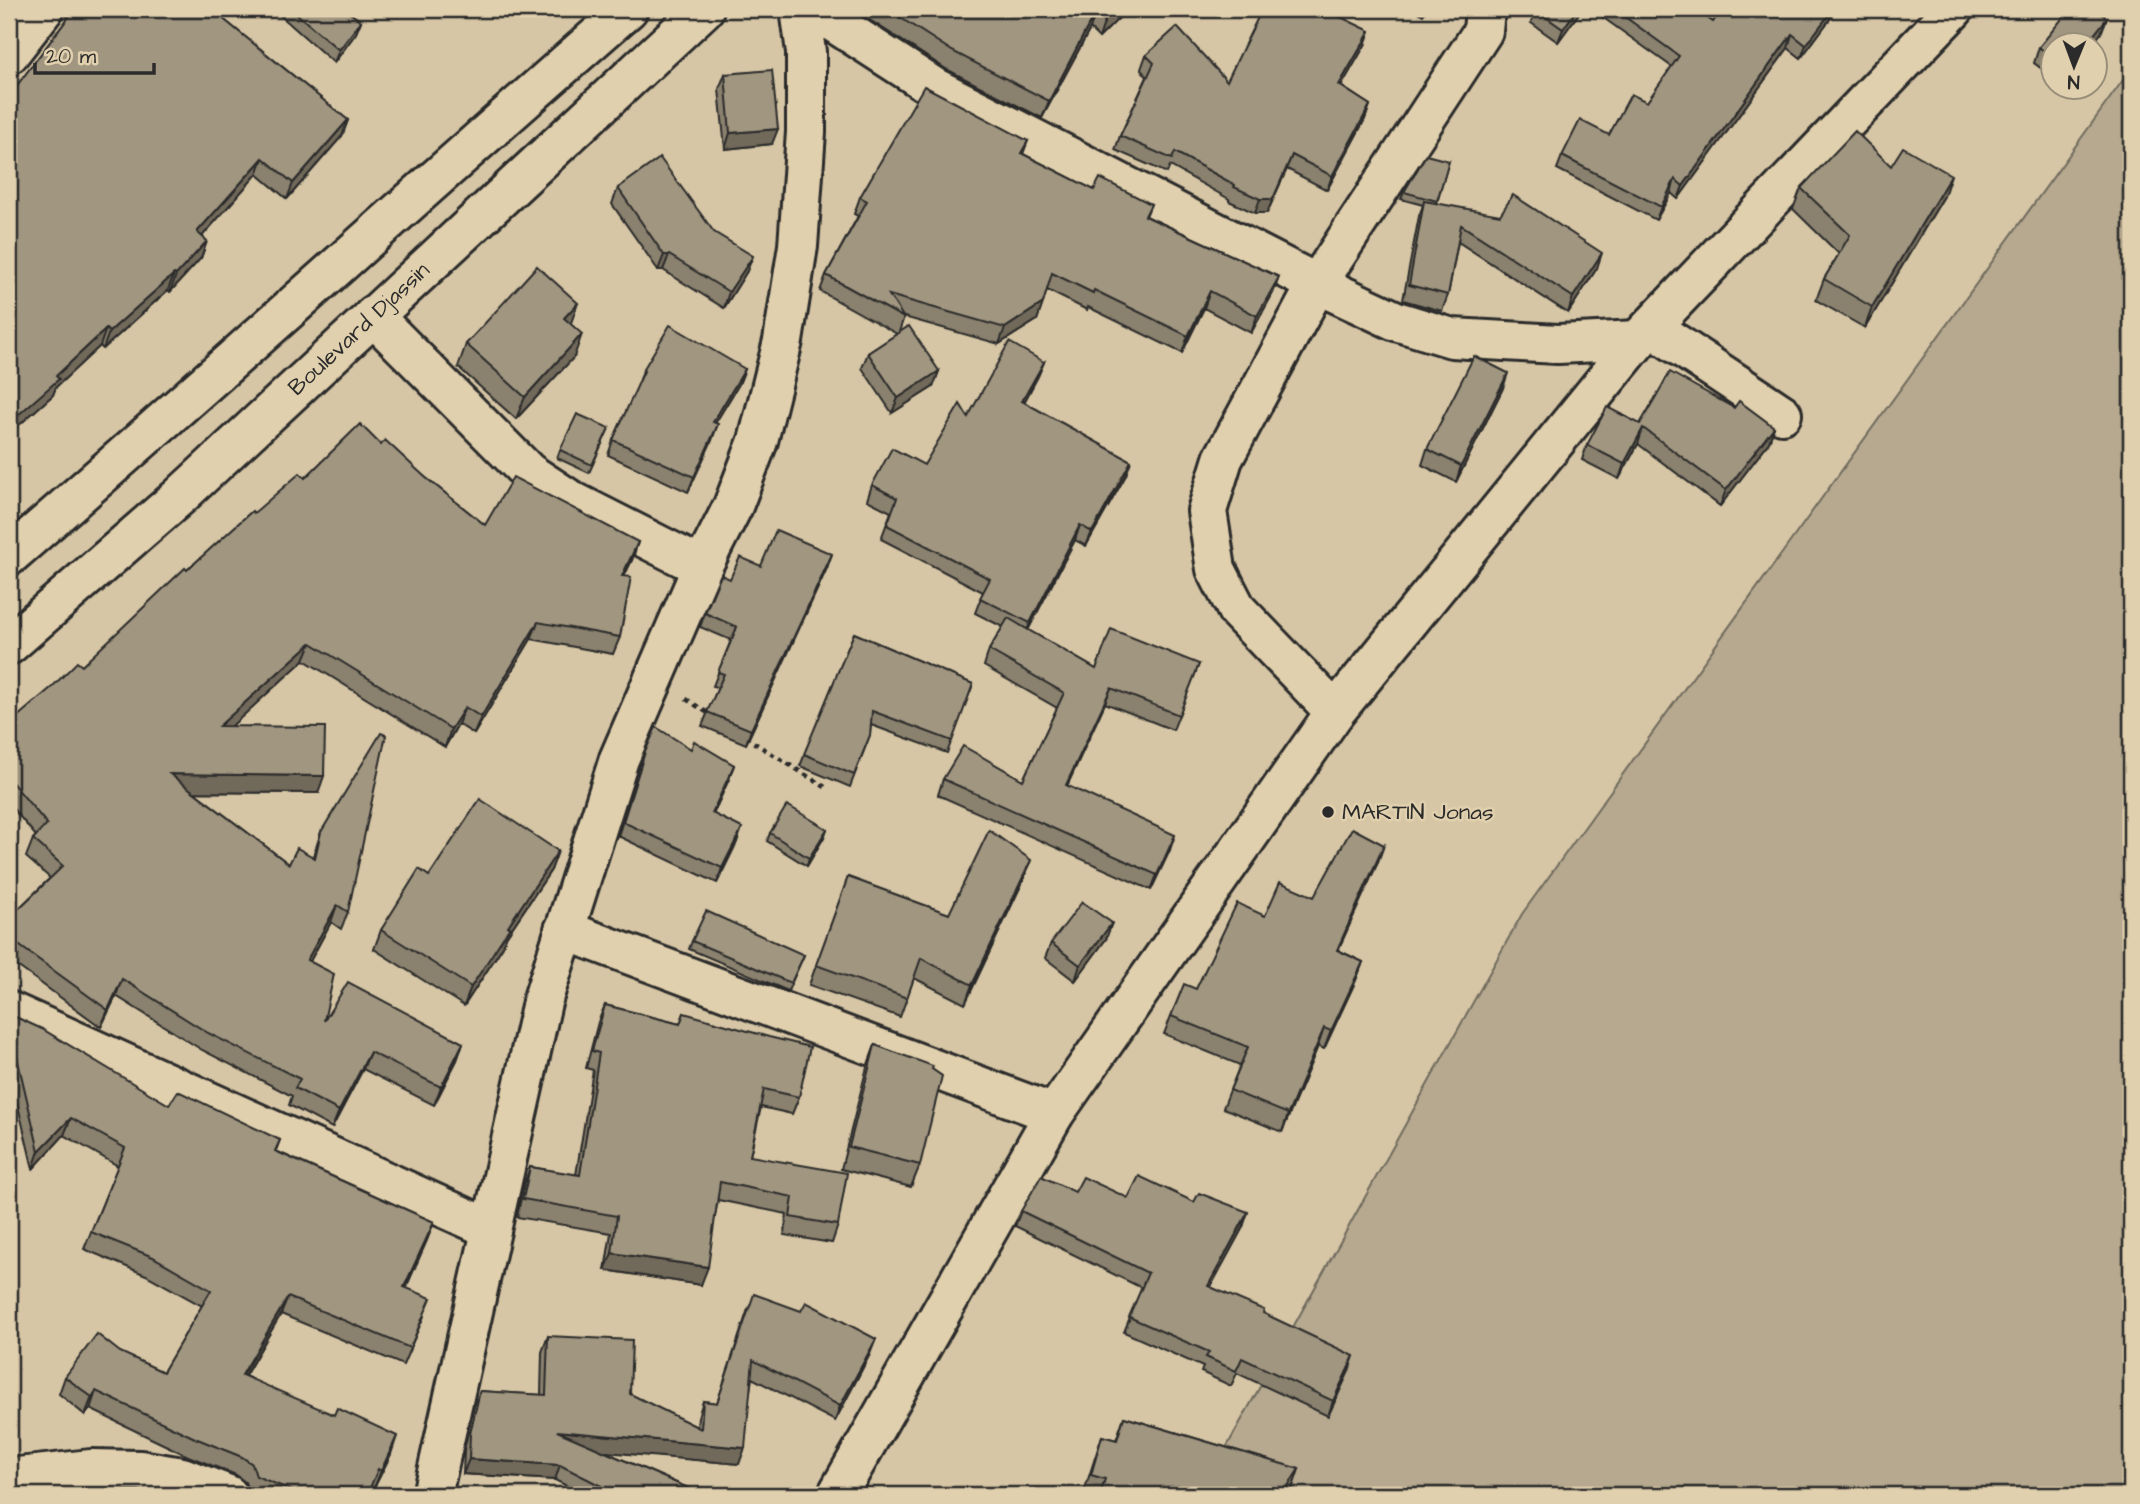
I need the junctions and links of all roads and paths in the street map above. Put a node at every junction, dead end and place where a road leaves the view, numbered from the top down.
1 (44, 9) edge
2 (628, 9) edge
3 (704, 9) edge
4 (800, 9) edge
5 (813, 9) edge
6 (1485, 9) edge
7 (1954, 9) edge
8 (9, 54) edge
9 (1317, 284) junction
10 (373, 316) junction
11 (1645, 333) junction
12 (1782, 414) dead end
13 (9, 556) edge
14 (702, 567) junction
15 (9, 645) edge
16 (653, 678) junction
17 (1335, 712) junction
18 (717, 719) edge
19 (738, 733) edge
20 (825, 787) dead end
21 (564, 930) junction
22 (9, 1011) edge
23 (1054, 1114) junction
24 (491, 1229) junction
25 (9, 1463) edge
26 (9, 1478) edge
27 (9, 1488) edge
28 (228, 1495) edge
29 (432, 1495) edge
30 (837, 1495) edge

1 - 8 main road
2 - 13 main road
3 - 10 main road, Boulevard Djassin
4 - 14 main road
5 - 9 main road
6 - 9 main road
7 - 11 main road
9 - 11 main road
9 - 17 main road
10 - 14 main road
10 - 15 main road, Boulevard Djassin
11 - 12 main road
11 - 17 main road
14 - 16 main road
16 - 18 path
16 - 21 main road
17 - 23 main road
19 - 20 path
21 - 23 main road
21 - 24 main road
22 - 24 main road
23 - 30 main road
24 - 29 main road
25 - 26 main road
26 - 27 main road
26 - 28 main road

